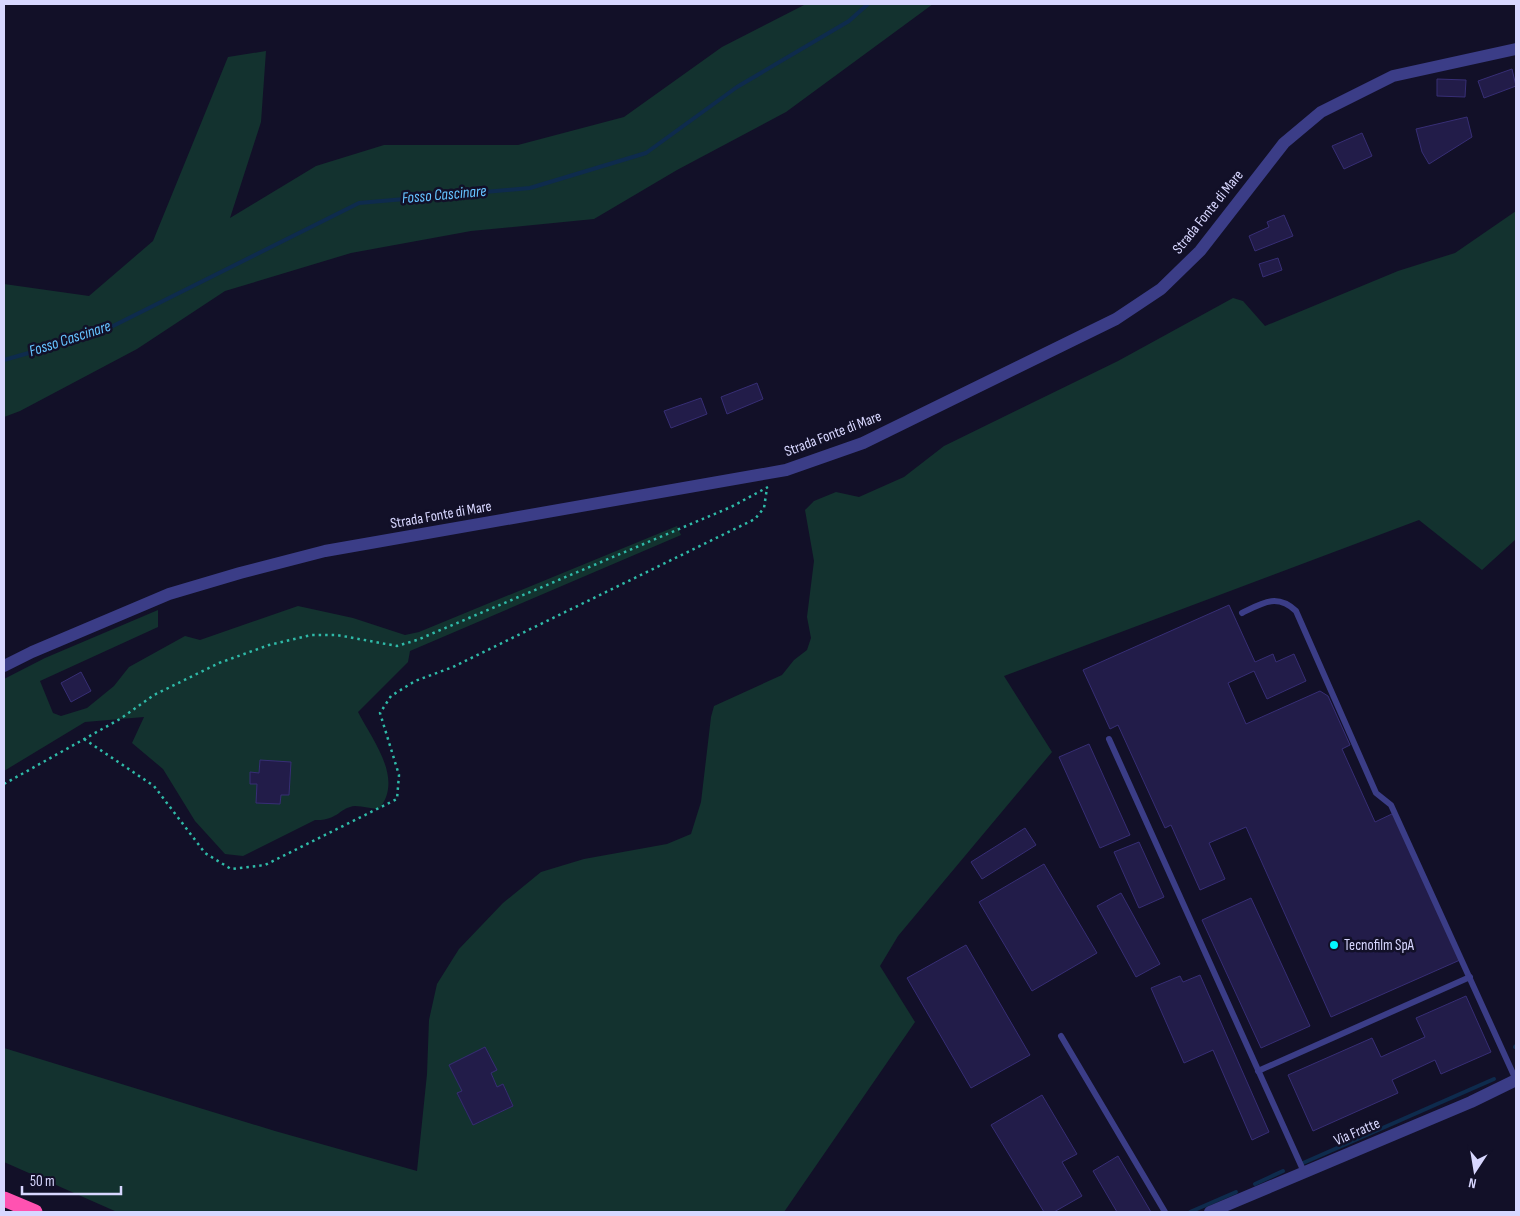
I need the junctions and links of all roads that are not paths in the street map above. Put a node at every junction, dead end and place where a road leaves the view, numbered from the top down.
1 (1516, 48) edge
2 (1242, 613) dead end
3 (4, 666) edge
4 (1109, 739) dead end
5 (1470, 978) junction
6 (1061, 1036) dead end
7 (1258, 1071) junction
8 (1516, 1080) edge
9 (1304, 1172) junction
10 (4, 1199) edge
11 (35, 1212) edge
12 (1165, 1212) edge
13 (1210, 1212) edge

1 - 3 street, Strada Fonte di Mare
2 - 5 lane
4 - 7 lane
5 - 7 lane
5 - 8 lane
6 - 12 lane
7 - 9 lane
8 - 9 street, Via Fratte
9 - 13 street, Via Fratte
10 - 11 highway

